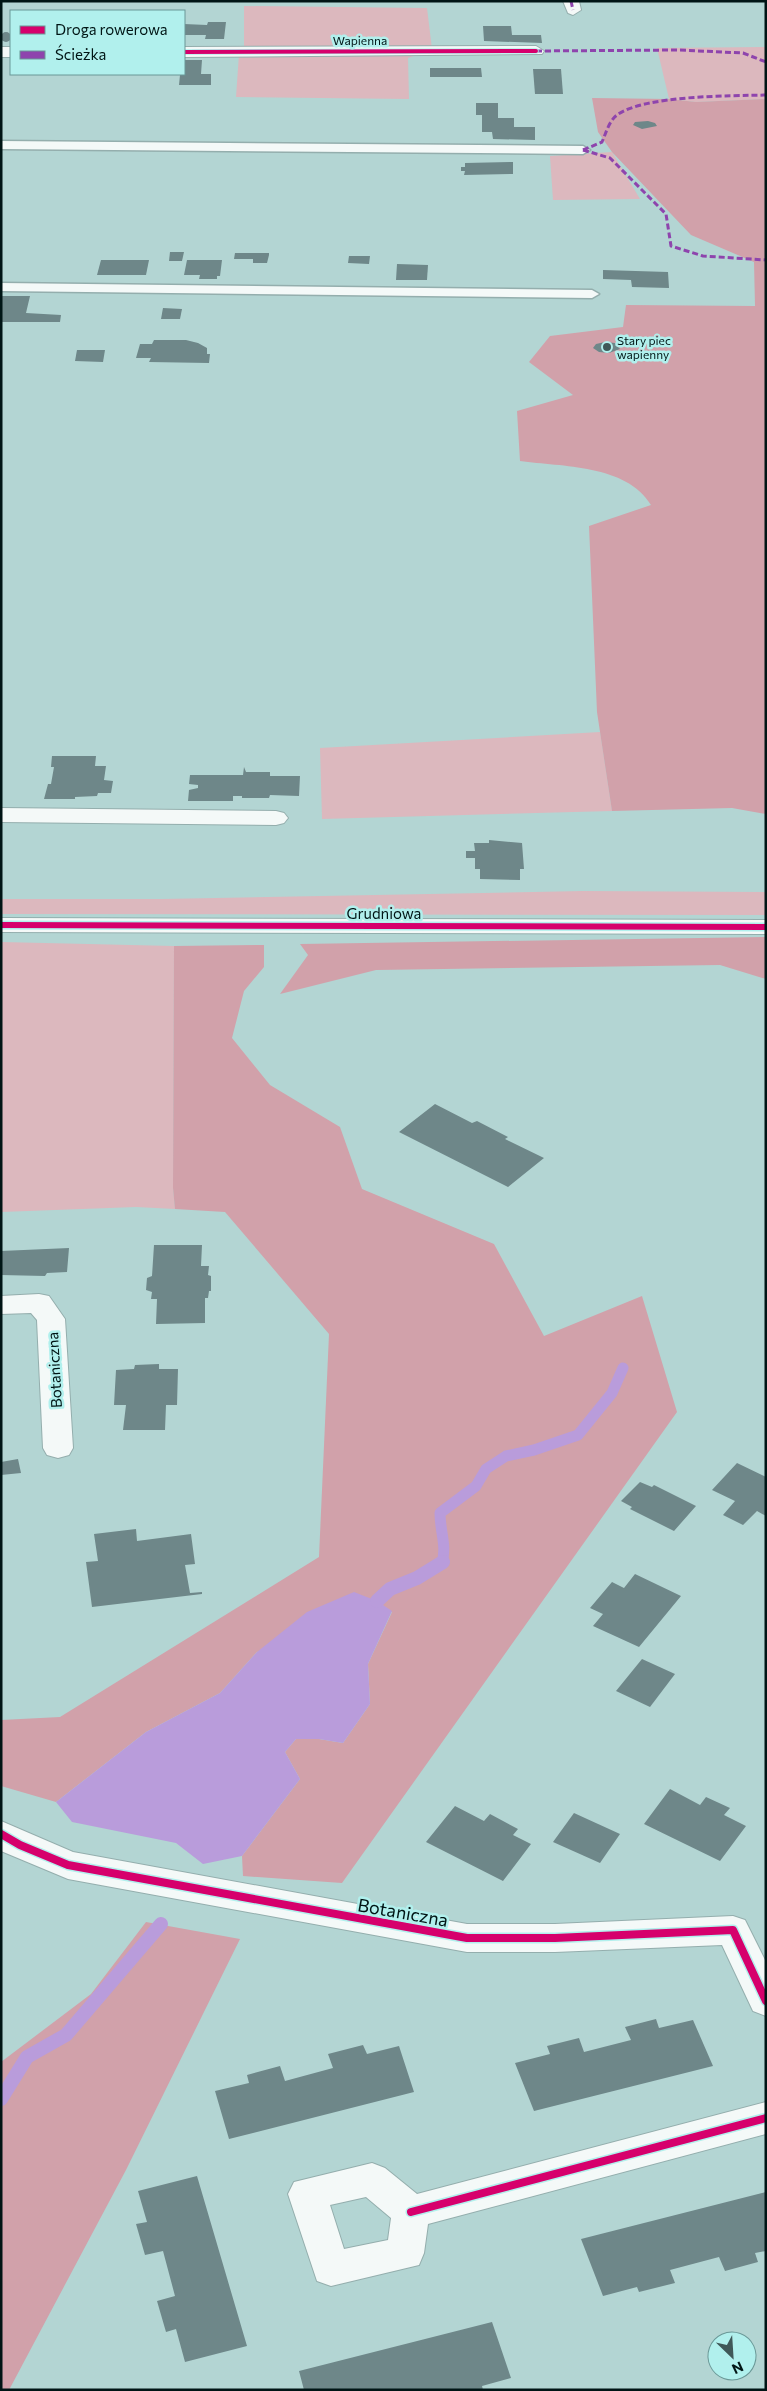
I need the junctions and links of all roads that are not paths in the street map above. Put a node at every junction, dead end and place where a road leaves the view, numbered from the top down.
1 (185, 52) edge
2 (536, 52) dead end
3 (1, 145) edge
4 (583, 150) dead end
5 (1, 287) edge
6 (592, 294) dead end
7 (1, 815) edge
8 (276, 818) dead end
9 (1, 925) edge
10 (766, 927) edge
11 (1, 1305) edge
12 (58, 1448) dead end
13 (1, 1834) edge
14 (766, 2001) edge
15 (766, 2118) edge
16 (411, 2212) dead end

1 - 2 street, Wapienna
3 - 4 lane
5 - 6 lane
7 - 8 street
9 - 10 street, Grudniowa
11 - 12 street, Botaniczna
13 - 14 street, Botaniczna
15 - 16 street

